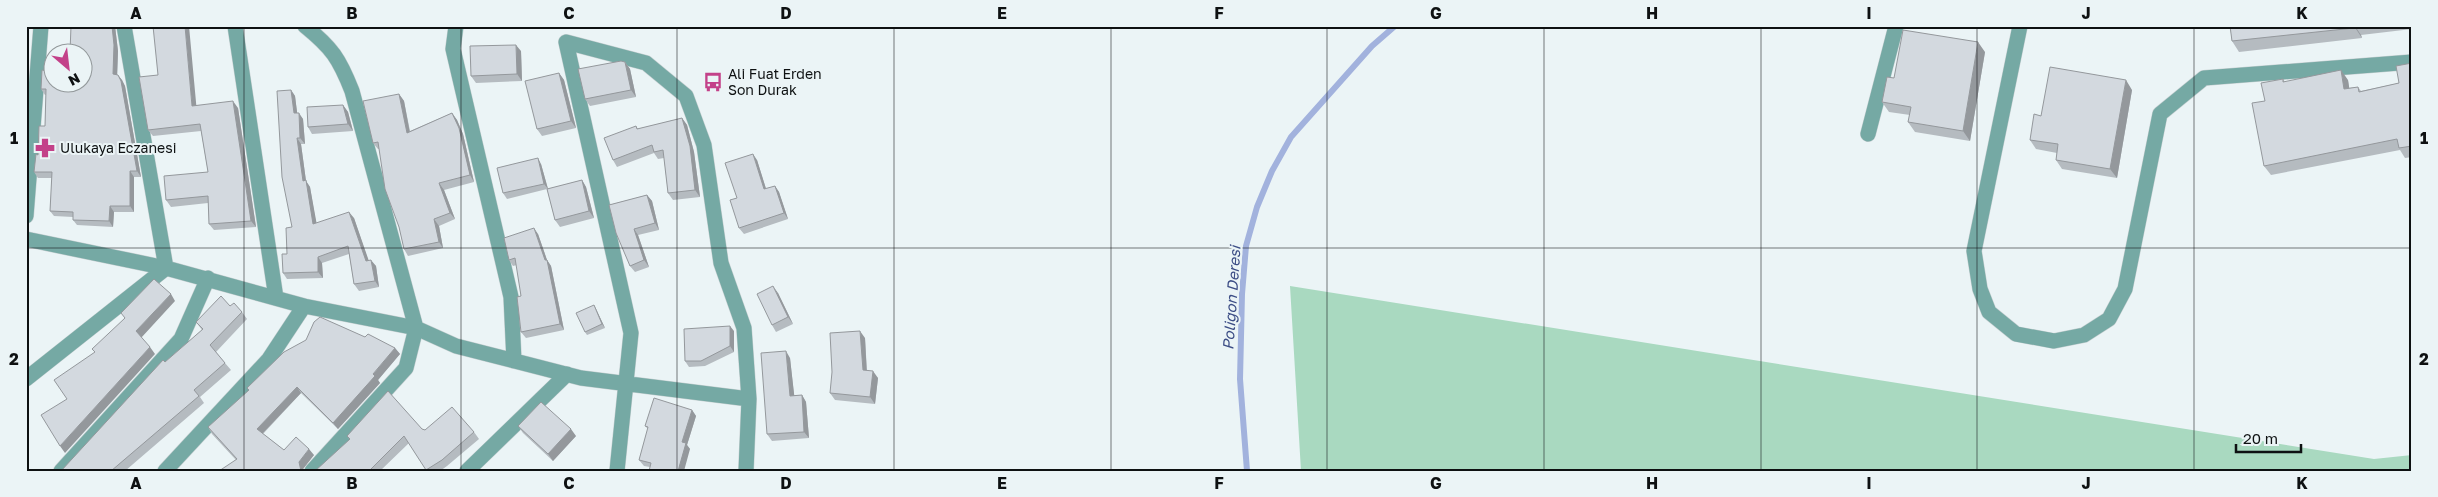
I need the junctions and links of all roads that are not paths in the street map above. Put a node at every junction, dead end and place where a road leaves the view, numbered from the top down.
1 (41, 26) edge
2 (124, 26) edge
3 (235, 26) edge
4 (305, 26) edge
5 (456, 26) edge
6 (1896, 26) edge
7 (2020, 26) edge
8 (2412, 62) edge
9 (31, 65) edge
10 (1868, 134) dead end
11 (26, 216) edge
12 (26, 239) edge
13 (166, 268) junction
14 (208, 278) junction
15 (276, 298) junction
16 (304, 306) junction
17 (416, 328) junction
18 (514, 361) junction
19 (566, 374) junction
20 (26, 379) edge
21 (626, 383) junction
22 (749, 399) junction
23 (617, 465) edge
24 (61, 471) edge
25 (165, 471) edge
26 (312, 471) edge
27 (467, 471) edge
28 (607, 471) edge
29 (746, 471) edge

1 - 9 street
2 - 13 street
3 - 15 street
4 - 17 street
5 - 18 street
6 - 10 street
7 - 8 street
9 - 11 street
12 - 13 street
13 - 14 street
13 - 20 street
14 - 15 street
14 - 24 street
15 - 16 street
16 - 17 street
16 - 25 street
17 - 18 street
17 - 26 street
18 - 19 street
19 - 21 street
19 - 27 street
21 - 22 street
21 - 22 street
21 - 23 street
22 - 29 street
23 - 28 street

